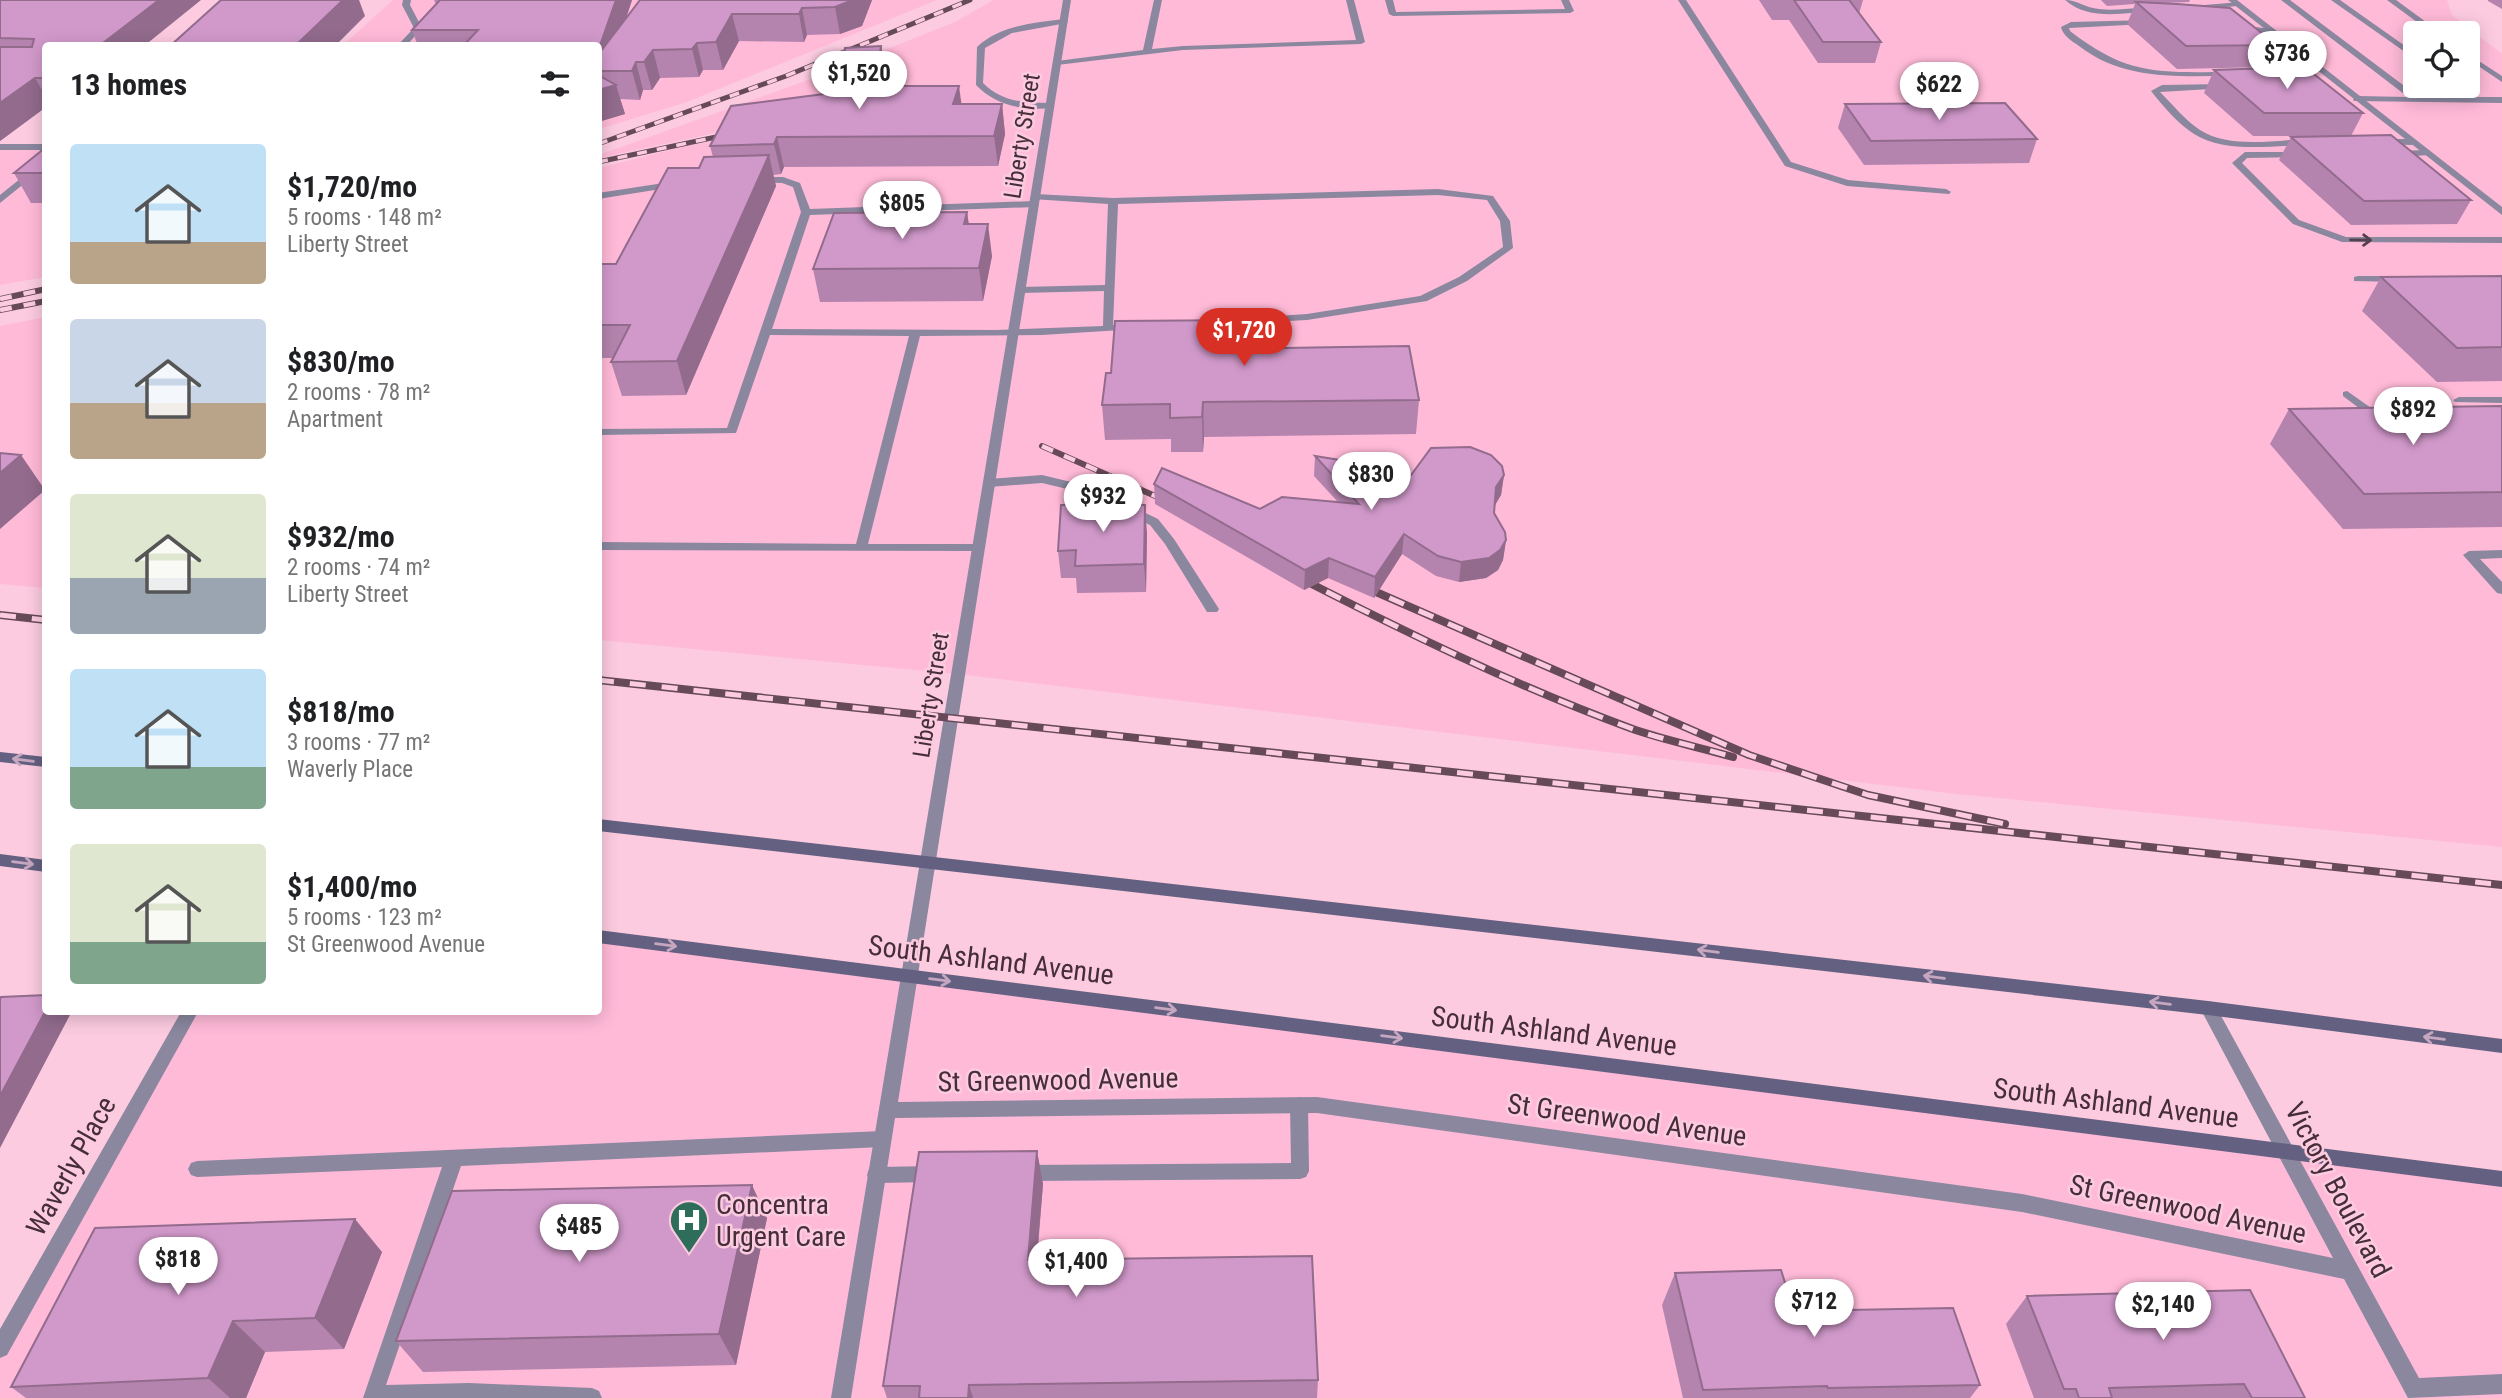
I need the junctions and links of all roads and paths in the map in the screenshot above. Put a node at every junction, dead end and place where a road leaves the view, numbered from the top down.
1 (407, 0) edge
2 (1067, 0) edge
3 (1158, 0) edge
4 (1350, 0) edge
5 (1389, 0) edge
6 (1566, 0) edge
7 (1682, 0) edge
8 (2069, 0) edge
9 (2285, 0) edge
10 (2335, 0) edge
11 (2390, 0) edge
12 (2234, 2) edge
13 (2156, 9) edge
14 (2182, 9) edge
15 (1064, 21) junction
16 (2420, 21) edge
17 (2150, 22) edge
18 (2230, 26) edge
19 (2271, 31) junction
20 (405, 42) edge
21 (2403, 48) edge
22 (1147, 52) junction
23 (1057, 63) junction
24 (2480, 64) edge
25 (2237, 74) edge
26 (2502, 80) edge
27 (2325, 84) edge
28 (2339, 84) junction
29 (2237, 86) edge
30 (2357, 99) junction
31 (2416, 99) junction
32 (2474, 99) joint
33 (2502, 100) edge
34 (1050, 106) junction
35 (2320, 142) edge
36 (2373, 142) edge
37 (2412, 142) junction
38 (0, 147) edge
39 (42, 147) edge
40 (2427, 153) junction
41 (2315, 154) edge
42 (2385, 154) edge
43 (42, 164) edge
44 (747, 181) edge
45 (687, 183) edge
46 (1946, 192) dead end
47 (602, 195) edge
48 (0, 200) edge
49 (1034, 200) junction
50 (1113, 201) junction
51 (806, 212) junction
52 (2502, 212) edge
53 (2502, 240) edge
54 (2358, 279) dead end
55 (2410, 279) edge
56 (1108, 288) junction
57 (1020, 290) junction
58 (1225, 322) edge
59 (1143, 326) edge
60 (1108, 329) junction
61 (916, 331) junction
62 (1014, 331) junction
63 (766, 332) junction
64 (2347, 394) dead end
65 (2459, 400) dead end
66 (2502, 400) edge
67 (2392, 427) edge
68 (602, 432) edge
69 (989, 483) junction
70 (602, 546) edge
71 (861, 548) junction
72 (978, 548) junction
73 (2502, 554) edge
74 (2502, 590) edge
75 (1212, 609) dead end
76 (0, 757) edge
77 (42, 762) edge
78 (602, 825) edge
79 (0, 860) edge
80 (928, 861) junction
81 (42, 865) edge
82 (602, 937) edge
83 (909, 976) junction
84 (2208, 1008) junction
85 (188, 1015) edge
86 (2502, 1046) edge
87 (1299, 1105) junction
88 (887, 1110) junction
89 (883, 1139) junction
90 (2286, 1151) junction
91 (454, 1158) junction
92 (197, 1169) dead end
93 (958, 1174) edge
94 (1013, 1174) edge
95 (876, 1175) junction
96 (2502, 1179) edge
97 (2350, 1271) junction
98 (0, 1349) edge
99 (2502, 1384) edge
100 (2416, 1393) edge
101 (372, 1396) edge
102 (592, 1398) edge
103 (841, 1398) edge

1 - 20 street
2 - 15 street, Liberty Street
3 - 22 street
4 - 22 street
5 - 6 street
7 - 46 street
8 - 13 street
9 - 31 street
10 - 21 street
11 - 16 street
12 - 14 street
12 - 19 street
15 - 23 street, Liberty Street
15 - 34 street
17 - 25 street
18 - 19 street
19 - 28 street
22 - 23 street
23 - 34 street, Liberty Street
24 - 26 street
27 - 28 street
28 - 30 street
29 - 35 street
30 - 31 street
30 - 37 street
31 - 32 street
32 - 33 street
34 - 49 street, Liberty Street
36 - 37 street
37 - 40 street
38 - 39 street
40 - 42 street
40 - 52 street
41 -> 53 street
43 - 48 street
44 - 51 street
45 - 47 street
49 - 50 street
49 - 51 street
49 - 57 street, Liberty Street
50 - 56 street
50 - 58 street
51 - 63 street
54 - 55 street
56 - 57 street
56 - 60 street
57 - 62 street, Liberty Street
59 - 60 street
60 - 62 street
61 - 62 street
61 - 63 street
61 - 71 street
62 - 69 street, Liberty Street
63 - 68 street
64 - 67 street
65 - 66 street
69 - 72 street, Liberty Street
69 - 75 street
70 - 71 street
71 - 72 street
72 - 80 street, Liberty Street
73 - 74 street
77 -> 76 main road
78 - 80 main road
79 -> 81 main road
80 - 83 street, Liberty Street
84 -> 80 main road
82 -> 83 main road, South Ashland Avenue
83 - 88 street, Liberty Street
83 -> 90 main road, South Ashland Avenue
86 -> 84 main road
84 - 90 street, Victory Boulevard
85 - 98 street, Waverly Place
87 - 88 street, St Greenwood Avenue
87 - 94 street
87 - 97 street, St Greenwood Avenue
88 - 89 street, Liberty Street
89 - 91 street
89 - 95 street, Liberty Street
90 - 96 main road, South Ashland Avenue
90 - 97 street, Victory Boulevard
91 - 92 street
91 - 101 street
93 - 95 street
95 - 103 street, Liberty Street
97 - 100 street, Victory Boulevard
99 - 100 street
101 - 102 street

